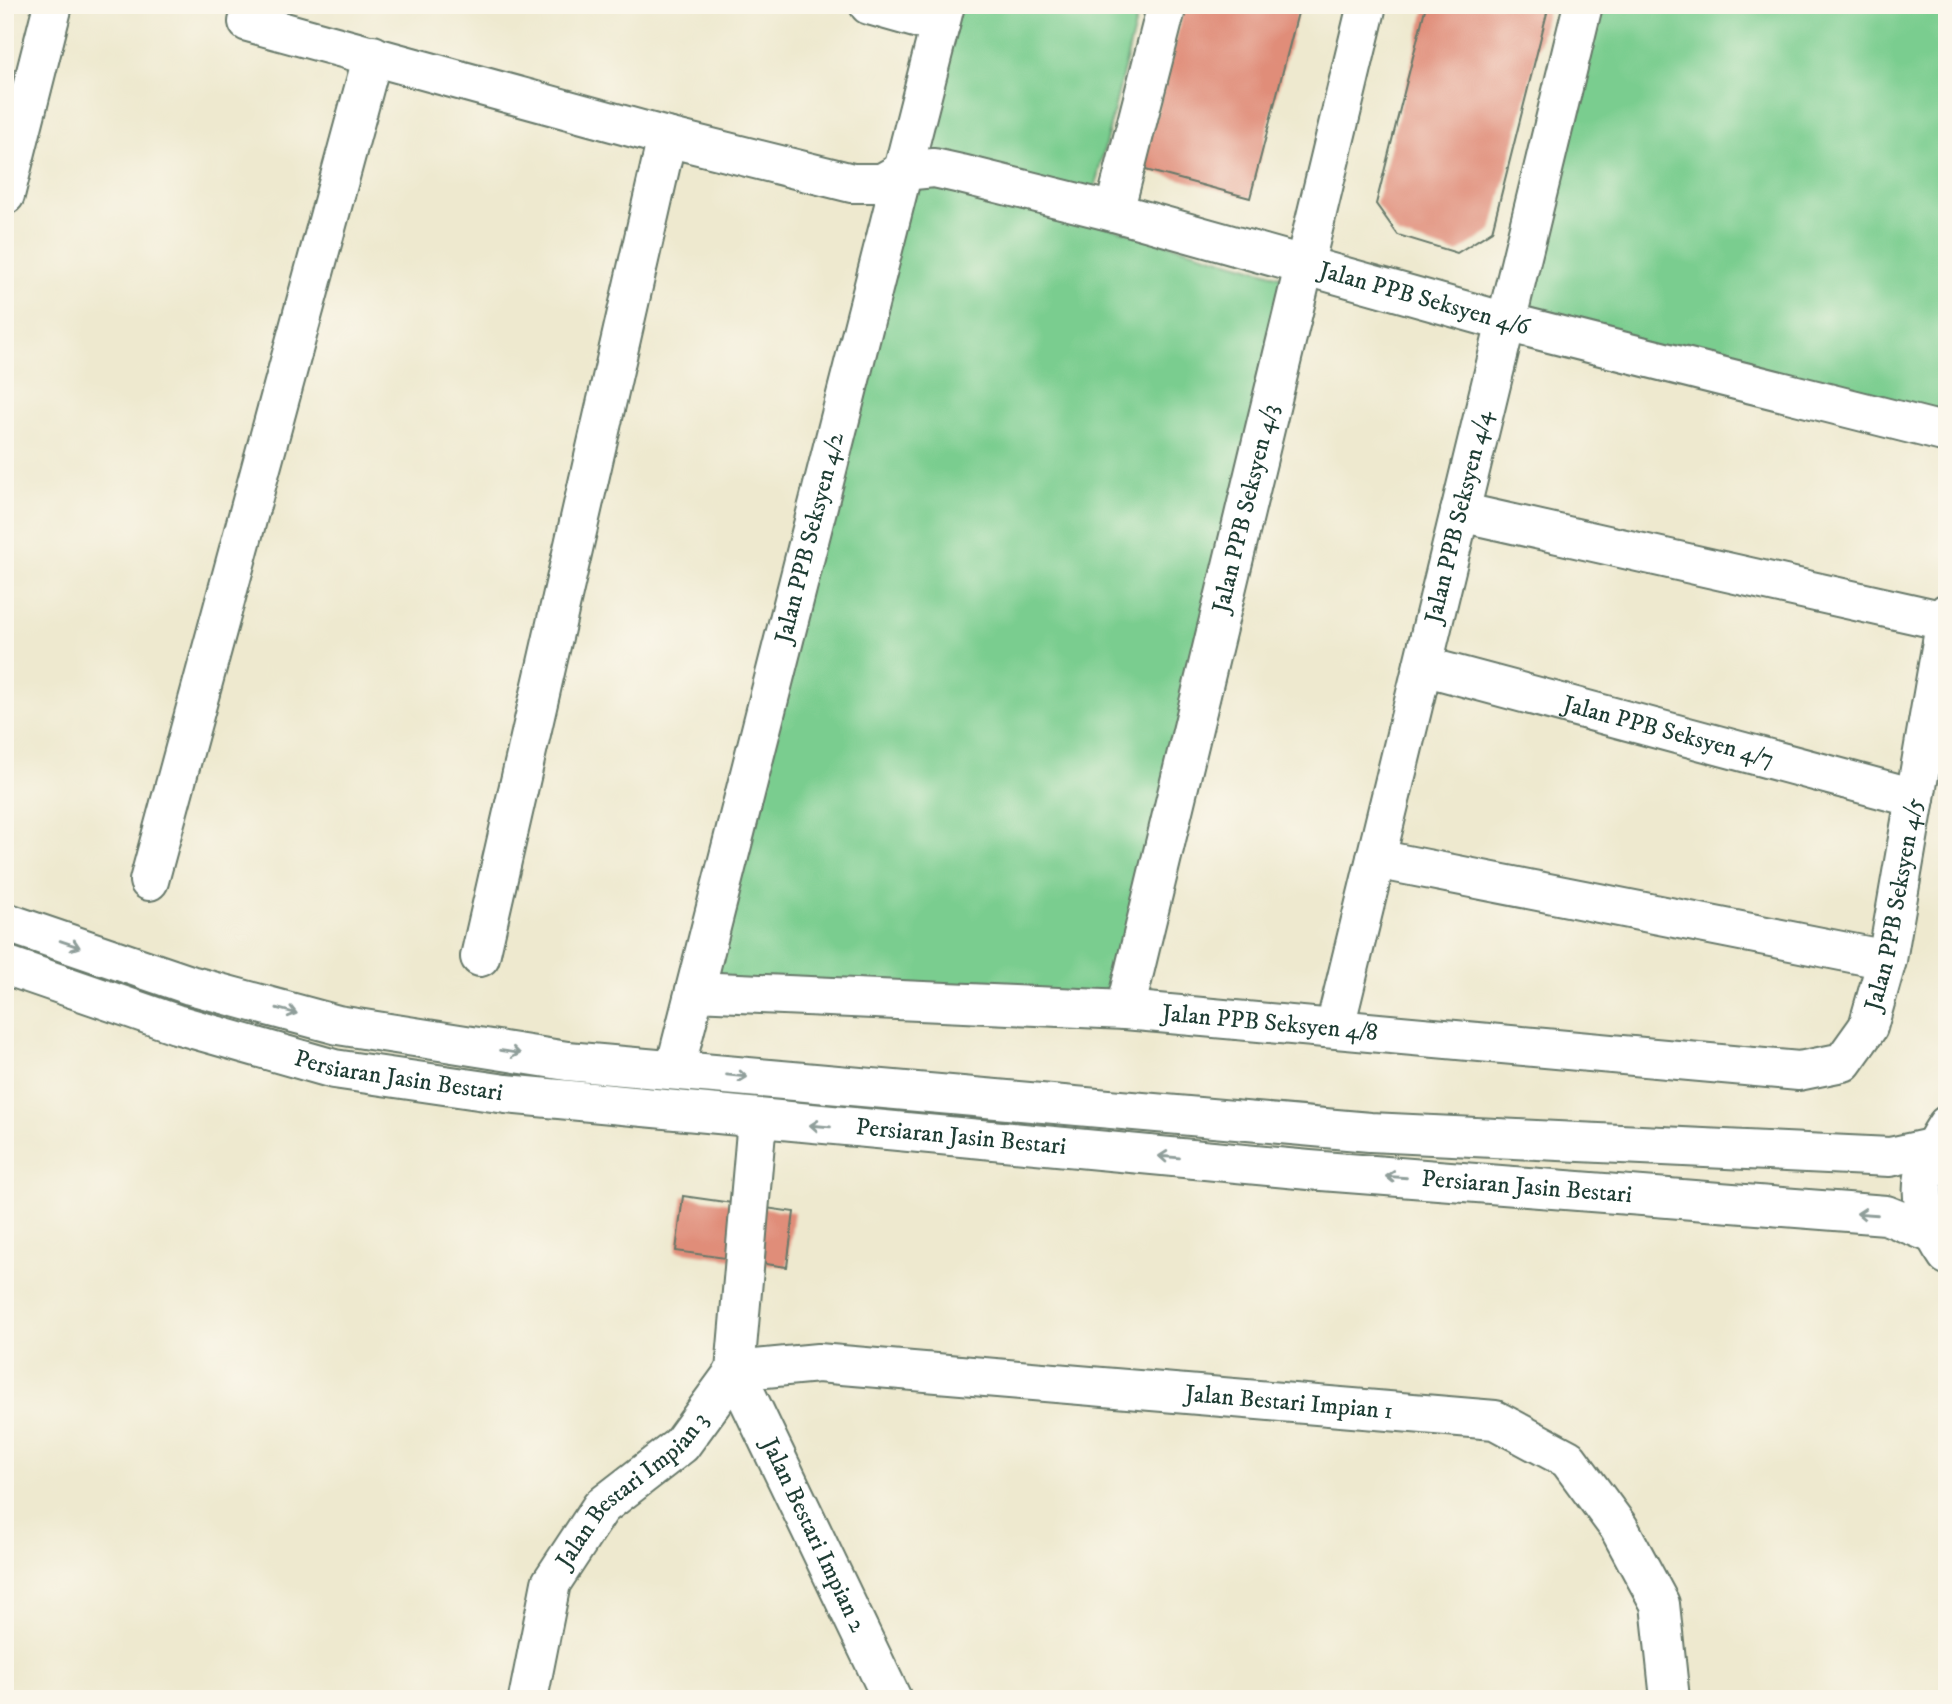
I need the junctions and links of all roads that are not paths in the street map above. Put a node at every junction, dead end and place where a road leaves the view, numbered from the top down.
1 (53, 5) edge
2 (869, 5) edge
3 (1167, 5) edge
4 (1367, 5) edge
5 (1583, 5) edge
6 (942, 15) edge
7 (248, 22) dead end
8 (373, 55) junction
9 (667, 137) junction
10 (903, 171) junction
11 (5, 195) edge
12 (1114, 212) junction
13 (1303, 267) junction
14 (1506, 322) junction
15 (1947, 433) edge
16 (1460, 512) junction
17 (1946, 617) edge
18 (1423, 666) junction
19 (1915, 798) junction
20 (1376, 859) junction
21 (149, 881) dead end
22 (5, 922) edge
23 (480, 957) dead end
24 (1887, 960) junction
25 (5, 965) edge
26 (695, 991) junction
27 (1125, 1010) junction
28 (1335, 1027) junction
29 (1843, 1062) joint
30 (675, 1069) junction
31 (757, 1119) junction
32 (1939, 1137) edge
33 (1939, 1244) edge
34 (735, 1371) junction
35 (528, 1699) edge
36 (892, 1699) edge
37 (1670, 1699) edge

1 - 11 street
2 - 6 street
3 - 12 street
4 - 13 street, Jalan PPB Seksyen 4/3
5 - 14 street, Jalan PPB Seksyen 4/4
6 - 10 street, Jalan PPB Seksyen 4/2
7 - 8 street, Jalan PPB Seksyen 4/6
8 - 9 street, Jalan PPB Seksyen 4/6
8 - 21 street
9 - 10 street, Jalan PPB Seksyen 4/6
9 - 23 street
10 - 12 street, Jalan PPB Seksyen 4/6
10 - 26 street, Jalan PPB Seksyen 4/2
12 - 13 street, Jalan PPB Seksyen 4/6
13 - 14 street, Jalan PPB Seksyen 4/6
13 - 27 street, Jalan PPB Seksyen 4/3
14 - 15 street, Jalan PPB Seksyen 4/6
14 - 16 street, Jalan PPB Seksyen 4/4
16 - 17 street
16 - 18 street, Jalan PPB Seksyen 4/4
17 - 19 street, Jalan PPB Seksyen 4/5
18 - 19 street, Jalan PPB Seksyen 4/7
18 - 20 street, Jalan PPB Seksyen 4/4
19 - 24 street, Jalan PPB Seksyen 4/5
20 - 24 street
20 - 28 street, Jalan PPB Seksyen 4/4
22 -> 30 street, Persiaran Jasin Bestari
24 - 29 street, Jalan PPB Seksyen 4/5
25 - 31 street, Persiaran Jasin Bestari
26 - 27 street, Jalan PPB Seksyen 4/8
26 - 30 street, Jalan PPB Seksyen 4/2
27 - 28 street, Jalan PPB Seksyen 4/8
28 - 29 street, Jalan PPB Seksyen 4/8
30 -> 32 street, Persiaran Jasin Bestari
33 -> 31 street, Persiaran Jasin Bestari
31 - 34 street
32 - 33 street
34 - 35 street, Jalan Bestari Impian 3
34 - 36 street, Jalan Bestari Impian 2
34 - 37 street, Jalan Bestari Impian 1

